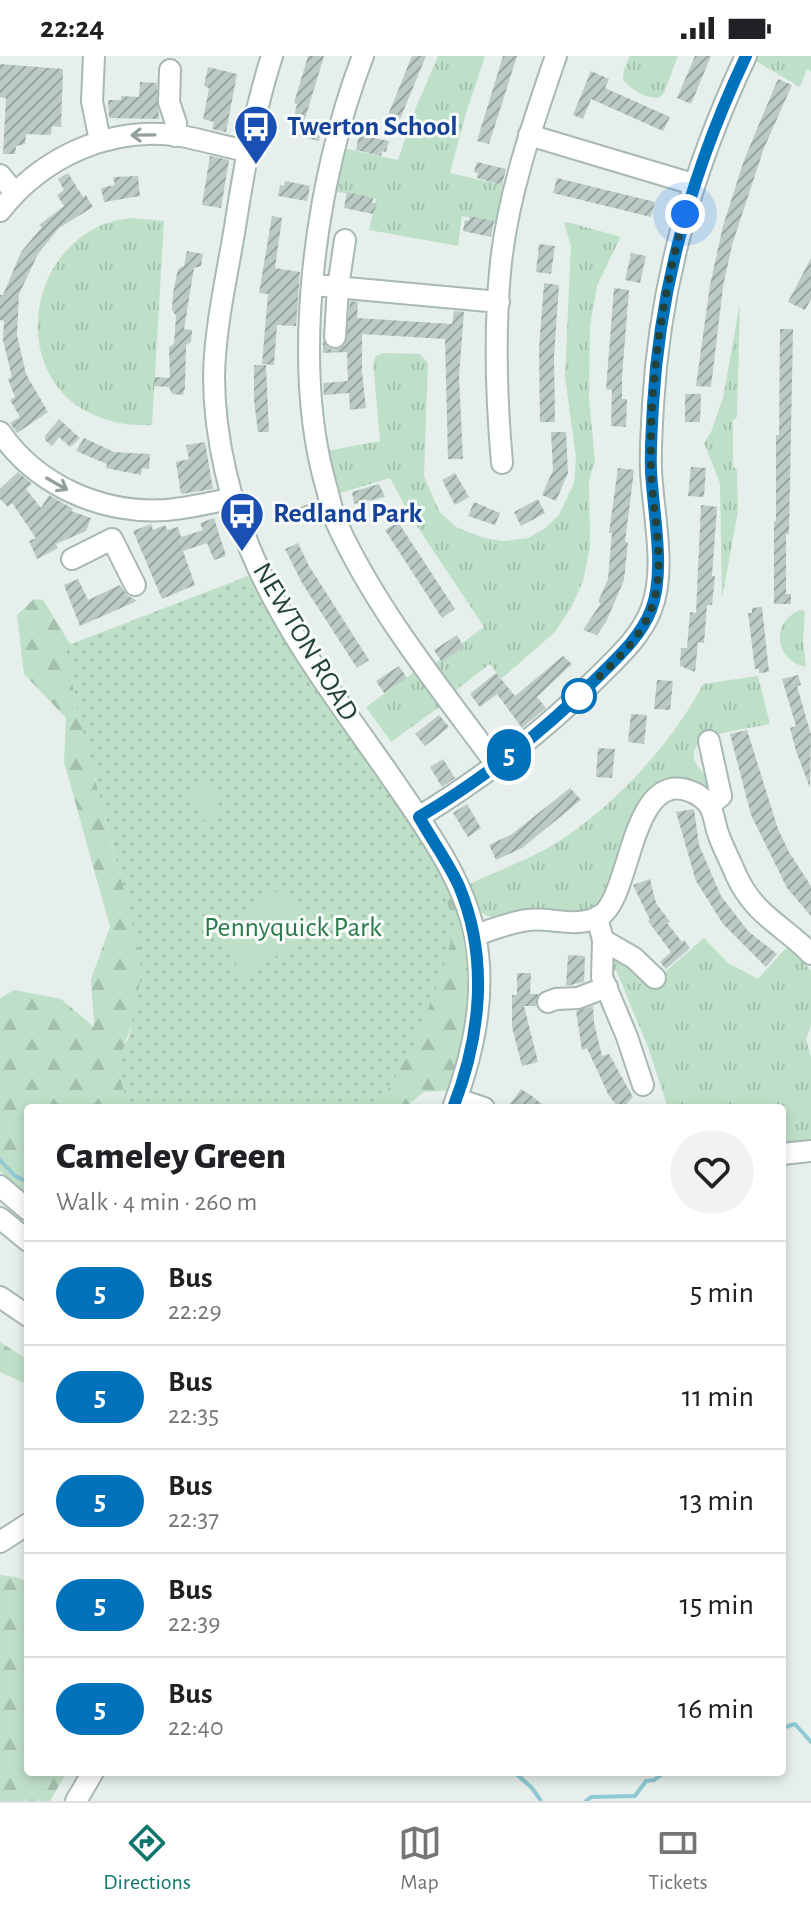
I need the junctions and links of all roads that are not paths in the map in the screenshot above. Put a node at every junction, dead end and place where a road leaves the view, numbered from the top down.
1 (94, 56) edge
2 (272, 56) edge
3 (363, 56) edge
4 (556, 56) edge
5 (746, 56) edge
6 (170, 70) dead end
7 (529, 135) junction
8 (175, 136) junction
9 (100, 141) junction
10 (248, 151) junction
11 (0, 175) edge
12 (693, 184) junction
13 (15, 193) junction
14 (0, 211) edge
15 (345, 240) dead end
16 (314, 285) junction
17 (338, 287) junction
18 (499, 302) junction
19 (335, 337) dead end
20 (4, 447) edge
21 (501, 463) dead end
22 (233, 498) junction
23 (112, 507) junction
24 (112, 539) junction
25 (72, 559) dead end
26 (135, 585) dead end
27 (709, 741) dead end
28 (496, 764) junction
29 (710, 805) junction
30 (419, 817) junction
31 (597, 917) junction
32 (475, 935) junction
33 (603, 940) junction
34 (811, 954) edge
35 (655, 978) dead end
36 (607, 987) junction
37 (548, 1002) dead end
38 (643, 1085) dead end
39 (455, 1104) edge
40 (811, 1151) edge
41 (786, 1154) edge
42 (0, 1186) edge
43 (24, 1207) edge
44 (0, 1218) edge
45 (24, 1238) edge
46 (0, 1297) edge
47 (24, 1313) edge
48 (24, 1527) edge
49 (0, 1542) edge
50 (91, 1776) edge
51 (76, 1801) edge

1 - 9 street
2 - 10 street, NEWTON ROAD
3 - 16 street
4 - 7 street
5 - 12 street
6 - 8 street
7 - 12 street
7 - 18 street
8 -> 9 street
8 - 10 street
9 - 13 street
10 - 22 street, NEWTON ROAD
11 - 13 street
12 - 28 street
13 - 14 street
15 - 17 street
16 - 17 street
16 - 28 street
17 - 18 street
17 - 19 street
18 - 21 street
20 -> 23 street
22 - 23 street
22 - 30 street, NEWTON ROAD
23 - 24 street
24 - 25 street
24 - 26 street
27 - 29 street
28 - 30 street
29 - 31 street
29 - 34 street
30 - 32 street, NEWTON ROAD
31 - 32 street
31 - 33 street
32 - 39 street, NEWTON ROAD
33 - 35 street
33 - 36 street
36 - 37 street
36 - 38 street
40 - 41 street
42 - 43 street
44 - 45 street
46 - 47 street
48 - 49 street
50 - 51 street

